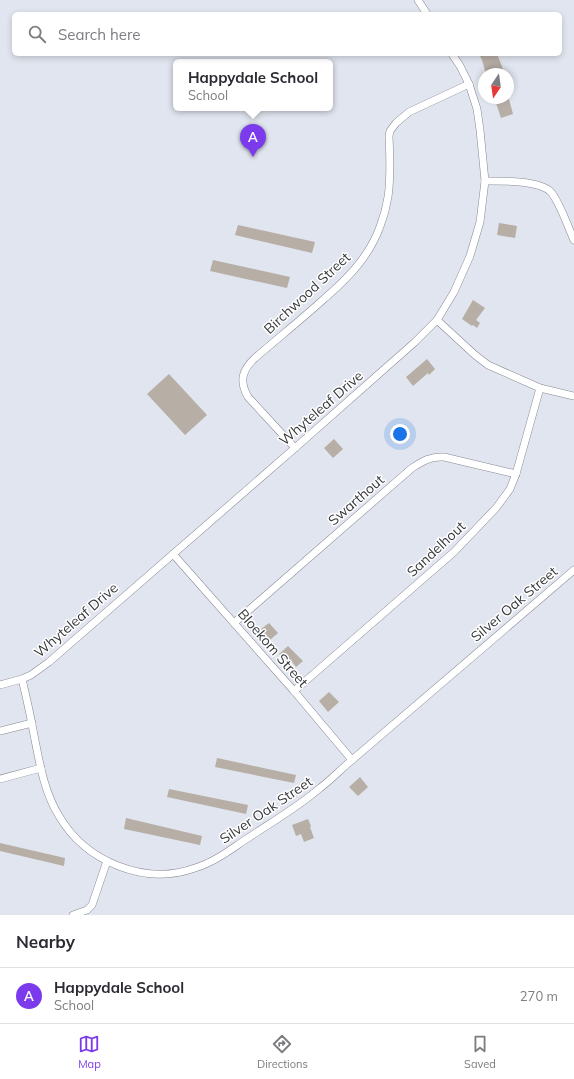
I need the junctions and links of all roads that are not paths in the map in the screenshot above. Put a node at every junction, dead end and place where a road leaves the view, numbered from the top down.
1 (418, 0) edge
2 (426, 12) edge
3 (453, 56) edge
4 (469, 84) junction
5 (485, 181) junction
6 (574, 240) edge
7 (437, 320) junction
8 (540, 388) junction
9 (574, 396) edge
10 (295, 448) junction
11 (516, 474) junction
12 (174, 554) junction
13 (574, 570) edge
14 (234, 623) junction
15 (22, 680) junction
16 (0, 685) edge
17 (294, 691) junction
18 (32, 723) junction
19 (0, 731) edge
20 (352, 760) junction
21 (41, 768) junction
22 (0, 779) edge
23 (107, 861) junction
24 (73, 915) edge

1 - 2 street
3 - 4 street, Whyteleaf Drive
4 - 5 street, Whyteleaf Drive
4 - 10 street, Birchwood Street
5 - 6 street
5 - 7 street, Whyteleaf Drive
7 - 8 street
7 - 10 street, Whyteleaf Drive
8 - 9 street
8 - 11 street, Sandelhout
10 - 12 street, Whyteleaf Drive
11 - 14 street, Swarthout
11 - 17 street, Sandelhout
12 - 14 street, Bloekom Street
12 - 15 street, Whyteleaf Drive
13 - 20 street, Silver Oak Street
14 - 17 street, Bloekom Street
15 - 16 street, Whyteleaf Drive
15 - 18 street, Silver Oak Street
17 - 20 street, Bloekom Street
18 - 19 street
18 - 21 street, Silver Oak Street
20 - 23 street, Silver Oak Street
21 - 22 street
21 - 23 street, Silver Oak Street
23 - 24 street

